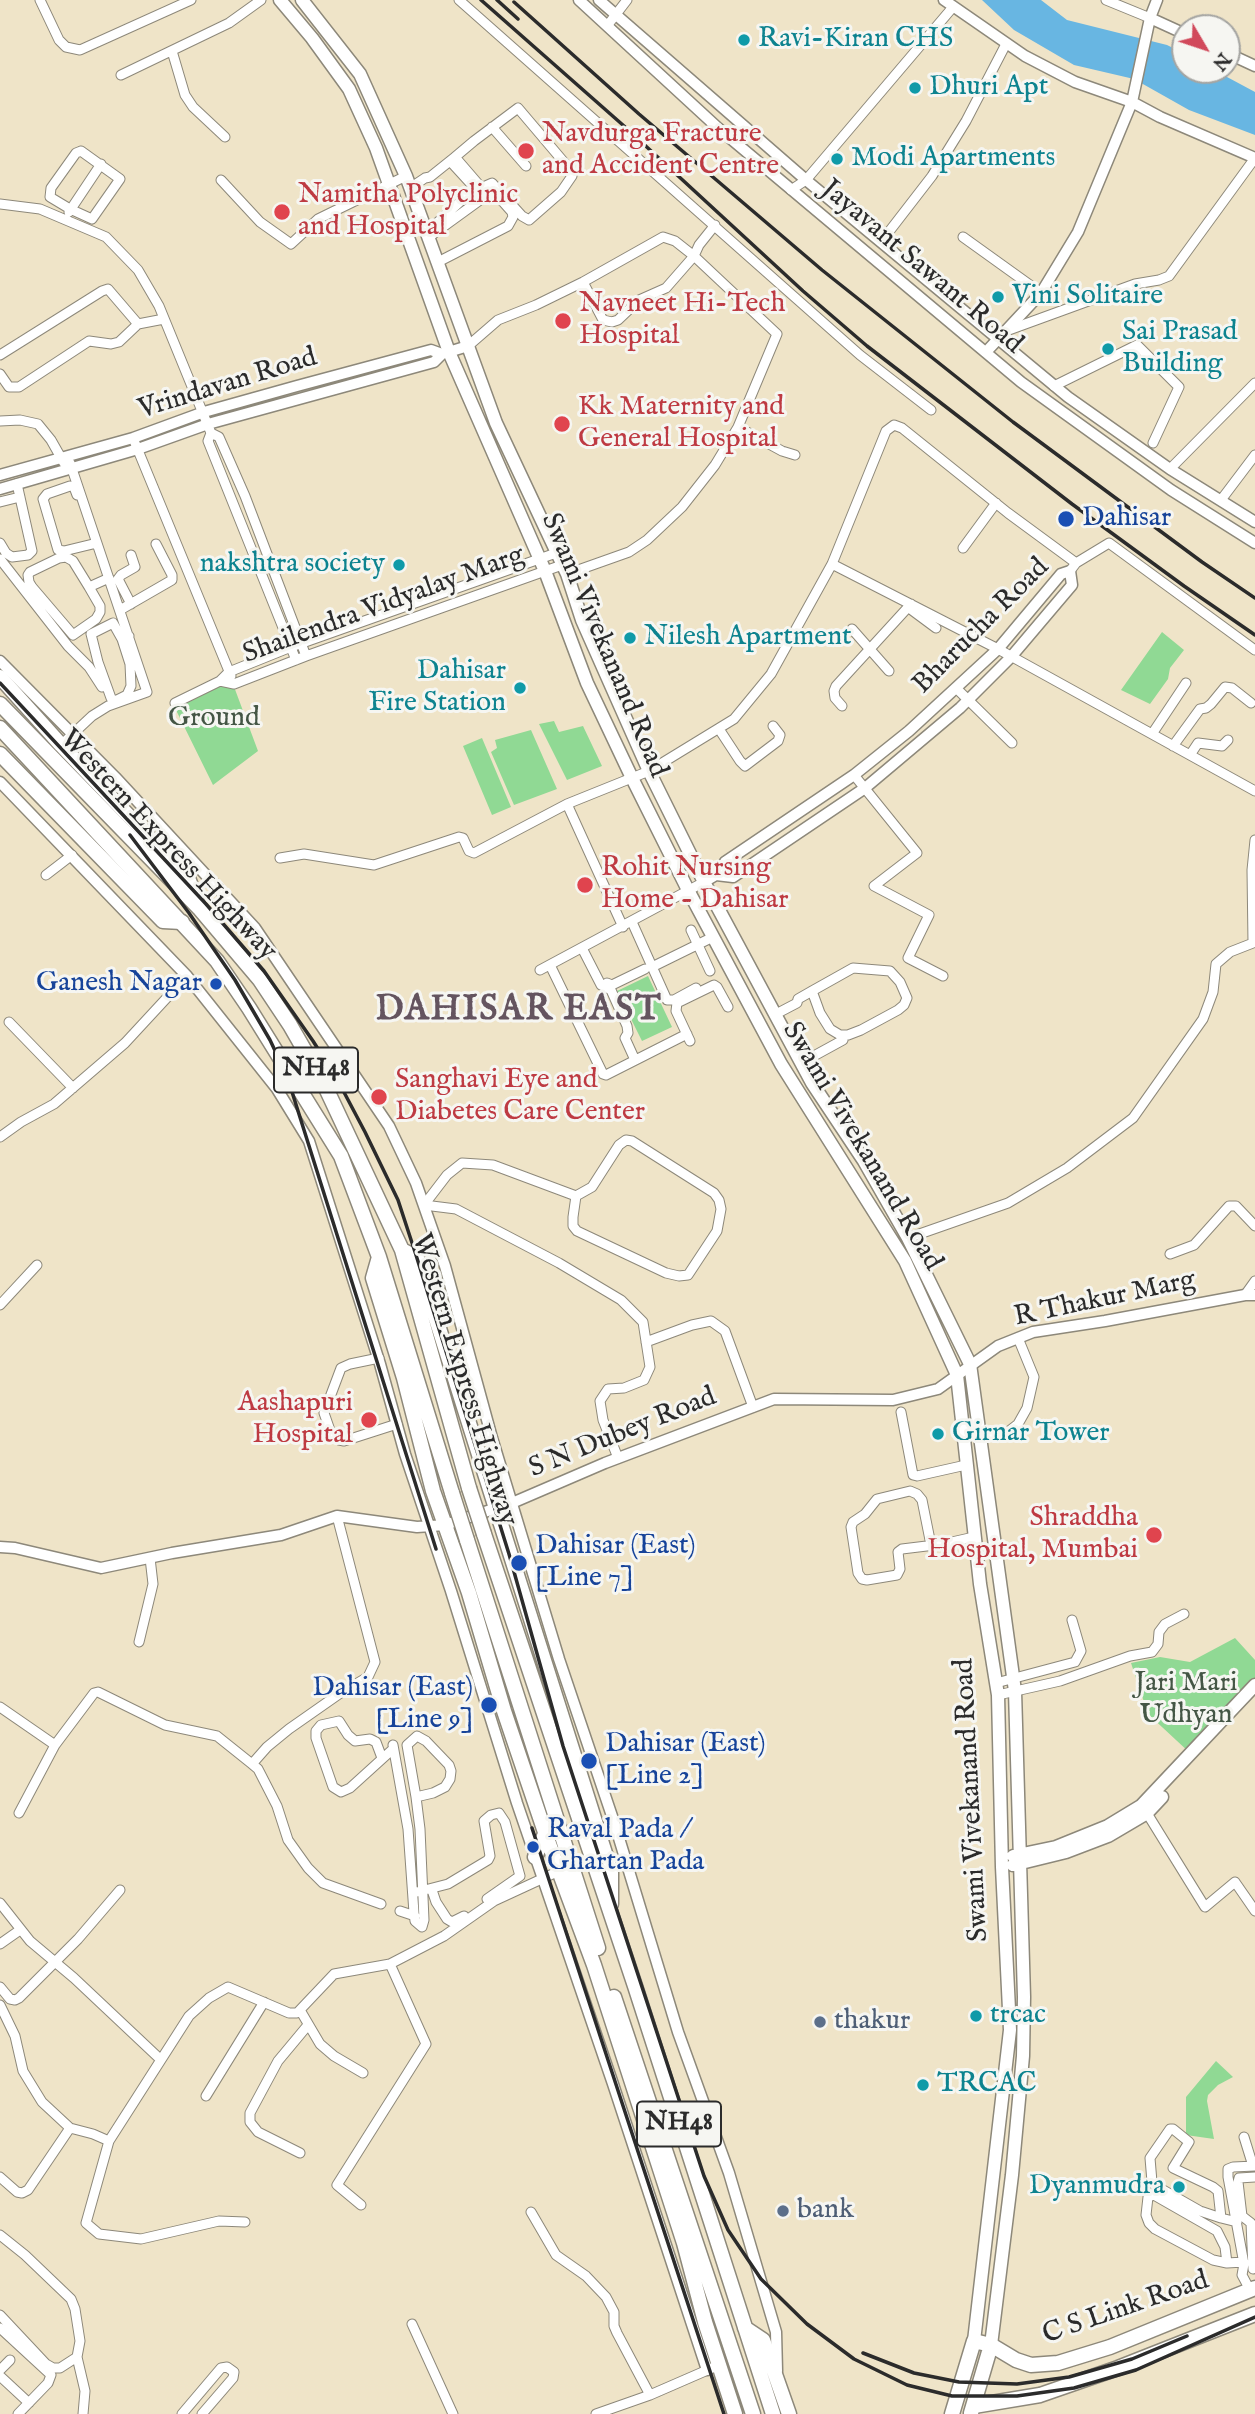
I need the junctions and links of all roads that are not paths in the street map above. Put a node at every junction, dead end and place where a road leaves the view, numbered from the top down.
1 (40, 0) edge
2 (191, 0) edge
3 (261, 0) edge
4 (280, 0) edge
5 (302, 0) edge
6 (459, 0) edge
7 (579, 0) edge
8 (599, 0) edge
9 (627, 0) edge
10 (1106, 0) edge
11 (1157, 0) edge
12 (949, 4) edge
13 (616, 15) junction
14 (1150, 18) junction
15 (607, 26) junction
16 (1171, 28) edge
17 (1006, 44) junction
18 (172, 51) junction
19 (121, 75) dead end
20 (1132, 102) junction
21 (492, 127) junction
22 (225, 136) dead end
23 (1255, 158) edge
24 (452, 159) junction
25 (101, 164) junction
26 (526, 166) dead end
27 (405, 176) junction
28 (221, 180) dead end
29 (806, 180) junction
30 (388, 184) junction
31 (792, 190) junction
32 (412, 192) junction
33 (0, 204) edge
34 (70, 209) junction
35 (65, 220) junction
36 (715, 225) junction
37 (428, 235) junction
38 (963, 237) dead end
39 (881, 242) junction
40 (694, 256) junction
41 (438, 262) junction
42 (583, 282) junction
43 (1041, 293) junction
44 (164, 319) junction
45 (138, 324) junction
46 (1001, 335) junction
47 (468, 346) junction
48 (986, 352) junction
49 (445, 353) junction
50 (0, 355) edge
51 (0, 374) edge
52 (1255, 383) edge
53 (1054, 386) junction
54 (931, 410) dead end
55 (204, 412) junction
56 (0, 421) edge
57 (496, 423) junction
58 (482, 427) junction
59 (738, 427) junction
60 (210, 428) junction
61 (135, 443) junction
62 (1153, 443) dead end
63 (795, 455) dead end
64 (1255, 455) edge
65 (65, 458) junction
66 (29, 467) junction
67 (1170, 469) junction
68 (69, 470) junction
69 (0, 475) edge
70 (32, 480) junction
71 (17, 484) junction
72 (0, 489) edge
73 (245, 496) junction
74 (20, 497) junction
75 (232, 499) junction
76 (1221, 500) junction
77 (0, 502) edge
78 (996, 503) junction
79 (1255, 522) edge
80 (0, 543) edge
81 (95, 543) junction
82 (1255, 543) edge
83 (156, 544) dead end
84 (963, 548) dead end
85 (131, 555) dead end
86 (0, 559) edge
87 (562, 564) junction
88 (832, 564) junction
89 (542, 565) junction
90 (1073, 567) junction
91 (109, 578) junction
92 (89, 587) junction
93 (131, 604) junction
94 (909, 606) junction
95 (120, 610) junction
96 (936, 628) dead end
97 (852, 629) dead end
98 (125, 637) junction
99 (302, 643) junction
100 (291, 647) junction
101 (870, 649) junction
102 (998, 649) junction
103 (1255, 650) edge
104 (306, 656) junction
105 (1011, 657) junction
106 (296, 660) junction
107 (0, 661) edge
108 (889, 671) dead end
109 (229, 672) junction
110 (0, 677) edge
111 (220, 681) junction
112 (1186, 683) dead end
113 (234, 684) junction
114 (102, 687) dead end
115 (957, 688) junction
116 (968, 701) junction
117 (176, 703) dead end
118 (1251, 703) dead end
119 (0, 704) edge
120 (842, 706) dead end
121 (773, 726) dead end
122 (1186, 727) junction
123 (0, 728) edge
124 (719, 729) junction
125 (73, 733) junction
126 (1152, 734) junction
127 (1228, 740) dead end
128 (1012, 743) dead end
129 (1198, 743) junction
130 (61, 745) junction
131 (1173, 746) junction
132 (0, 754) edge
133 (1189, 755) junction
134 (649, 771) junction
135 (854, 775) junction
136 (632, 778) junction
137 (0, 782) edge
138 (865, 788) junction
139 (1255, 791) edge
140 (567, 804) junction
141 (1255, 840) edge
142 (72, 855) junction
143 (280, 858) dead end
144 (1253, 871) edge
145 (46, 875) dead end
146 (716, 875) junction
147 (704, 881) junction
148 (688, 890) junction
149 (199, 908) junction
150 (182, 922) junction
151 (628, 924) junction
152 (691, 930) dead end
153 (713, 937) junction
154 (698, 944) junction
155 (1254, 946) edge
156 (582, 948) junction
157 (550, 965) junction
158 (648, 968) junction
159 (540, 970) dead end
160 (710, 971) dead end
161 (595, 974) junction
162 (187, 976) junction
163 (943, 976) dead end
164 (696, 988) dead end
165 (812, 991) junction
166 (728, 1007) dead end
167 (774, 1012) junction
168 (9, 1022) dead end
169 (843, 1040) dead end
170 (635, 1060) junction
171 (801, 1063) junction
172 (73, 1088) junction
173 (0, 1137) edge
174 (576, 1196) junction
175 (424, 1205) junction
176 (1255, 1226) edge
177 (908, 1238) junction
178 (402, 1250) junction
179 (1170, 1254) dead end
180 (379, 1257) junction
181 (37, 1265) dead end
182 (1255, 1281) edge
183 (1250, 1295) edge
184 (0, 1305) edge
185 (1018, 1338) junction
186 (646, 1342) junction
187 (379, 1358) junction
188 (970, 1364) junction
189 (957, 1375) junction
190 (753, 1407) junction
191 (901, 1412) dead end
192 (397, 1424) junction
193 (980, 1438) junction
194 (618, 1458) junction
195 (966, 1465) junction
196 (512, 1503) junction
197 (497, 1508) junction
198 (337, 1516) junction
199 (445, 1525) junction
200 (429, 1526) junction
201 (974, 1537) junction
202 (931, 1545) junction
203 (0, 1547) edge
204 (996, 1553) junction
205 (977, 1556) junction
206 (150, 1558) junction
207 (1184, 1614) dead end
208 (1072, 1620) dead end
209 (139, 1642) dead end
210 (1255, 1685) edge
211 (1015, 1686) junction
212 (997, 1689) junction
213 (1255, 1695) edge
214 (0, 1707) edge
215 (55, 1745) junction
216 (393, 1749) junction
217 (408, 1751) junction
218 (382, 1758) junction
219 (252, 1764) junction
220 (416, 1797) junction
221 (1145, 1809) junction
222 (19, 1812) dead end
223 (545, 1834) junction
224 (421, 1842) junction
225 (410, 1844) junction
226 (536, 1857) junction
227 (1020, 1859) junction
228 (1002, 1862) junction
229 (559, 1871) junction
230 (520, 1876) junction
231 (543, 1877) junction
232 (525, 1885) junction
233 (120, 1890) dead end
234 (422, 1892) junction
235 (0, 1903) edge
236 (382, 1903) dead end
237 (400, 1911) dead end
238 (1255, 1911) edge
239 (415, 1916) junction
240 (587, 1917) junction
241 (447, 1919) junction
242 (612, 1919) junction
243 (422, 1927) junction
244 (20, 1930) junction
245 (444, 1936) junction
246 (0, 1944) edge
247 (430, 1944) junction
248 (54, 1961) junction
249 (390, 1964) junction
250 (1022, 1973) junction
251 (1006, 1975) junction
252 (0, 1987) edge
253 (264, 2002) junction
254 (0, 2005) edge
255 (300, 2010) junction
256 (308, 2025) junction
257 (160, 2059) junction
258 (363, 2073) dead end
259 (206, 2096) dead end
260 (70, 2129) junction
261 (1244, 2137) dead end
262 (106, 2139) junction
263 (300, 2153) dead end
264 (1254, 2166) edge
265 (0, 2177) edge
266 (1255, 2177) edge
267 (360, 2205) dead end
268 (531, 2212) dead end
269 (1221, 2218) junction
270 (245, 2222) dead end
271 (1237, 2222) junction
272 (0, 2235) edge
273 (1227, 2263) junction
274 (1251, 2266) edge
275 (1253, 2289) edge
276 (1255, 2314) edge
277 (0, 2315) edge
278 (412, 2324) dead end
279 (0, 2328) edge
280 (745, 2328) junction
281 (974, 2341) junction
282 (730, 2343) junction
283 (991, 2345) junction
284 (77, 2357) junction
285 (10, 2360) dead end
286 (1048, 2365) junction
287 (713, 2368) junction
288 (0, 2373) edge
289 (777, 2380) junction
290 (1050, 2391) junction
291 (650, 2395) junction
292 (30, 2403) junction
293 (1000, 2408) edge
294 (972, 2410) edge
295 (18, 2414) edge
296 (83, 2414) edge
297 (182, 2414) edge
298 (202, 2414) edge
299 (453, 2414) edge
300 (596, 2414) edge
301 (735, 2414) edge
302 (753, 2414) edge
303 (773, 2414) edge
304 (789, 2414) edge
305 (952, 2414) edge

1 - 2 street
3 - 18 street
4 - 30 main road, Swami Vivekanand Road
5 - 27 main road, Swami Vivekanand Road
6 - 36 street
7 - 15 street, Jayavant Sawant Road
8 - 13 street, Jayavant Sawant Road
9 - 13 street
10 - 14 street
11 - 14 street
12 - 17 street
12 - 29 street
13 - 15 street
13 - 29 street, Jayavant Sawant Road
14 - 16 street
14 - 20 street
15 - 31 street, Jayavant Sawant Road
17 - 20 street
17 - 39 street
18 - 19 street
18 - 22 street
20 - 23 street
20 - 43 street
21 - 24 street
21 - 24 street
21 - 26 street
23 - 46 street
24 - 32 street
24 - 37 street
25 - 34 street
25 - 34 street
25 - 34 street
27 - 30 street
27 - 32 main road, Swami Vivekanand Road
28 - 30 street
29 - 31 street
29 - 39 street, Jayavant Sawant Road
30 - 49 main road, Swami Vivekanand Road
31 - 48 street, Jayavant Sawant Road
32 - 37 main road, Swami Vivekanand Road
33 - 35 street
34 - 35 street
35 - 44 street
36 - 40 street
36 - 54 street
37 - 41 main road, Swami Vivekanand Road
37 - 41 street
38 - 43 street
39 - 46 street, Jayavant Sawant Road
40 - 42 street
40 - 42 street
40 - 59 street, Shailendra Vidyalay Marg
41 - 47 main road, Swami Vivekanand Road
42 - 47 street
43 - 46 street
44 - 45 street
44 - 55 street
45 - 50 street
45 - 51 street
46 - 48 street
46 - 53 street, Jayavant Sawant Road
47 - 49 street, Vrindavan Road
47 - 57 main road, Swami Vivekanand Road
48 - 82 street, Jayavant Sawant Road
49 - 55 street, Vrindavan Road
49 - 58 main road, Swami Vivekanand Road
49 - 60 street
52 - 67 street
53 - 62 street
53 - 67 street, Jayavant Sawant Road
55 - 60 street
55 - 61 street, Vrindavan Road
56 - 65 street
57 - 58 street
57 - 87 main road, Swami Vivekanand Road
58 - 89 main road, Swami Vivekanand Road
59 - 63 street
59 - 87 street, Shailendra Vidyalay Marg
60 - 61 street
60 - 73 street
60 - 75 street
61 - 65 street, Vrindavan Road
61 - 68 street
61 - 109 street
64 - 76 street
65 - 66 street, Vrindavan Road
65 - 68 street
66 - 69 street, Vrindavan Road
66 - 70 street
67 - 76 street, Jayavant Sawant Road
68 - 70 street
68 - 81 street
70 - 71 street
71 - 72 street
71 - 74 street
73 - 75 street
73 - 99 street
74 - 77 street
74 - 80 street
75 - 100 street
76 - 79 street, Jayavant Sawant Road
78 - 84 street
78 - 88 street, Bharucha Road
78 - 90 street, Bharucha Road
81 - 81 street
81 - 91 street
83 - 93 street
85 - 93 street
86 - 114 street
87 - 89 street, Shailendra Vidyalay Marg
87 - 134 main road, Swami Vivekanand Road
88 - 94 street
88 - 124 street, Bharucha Road
89 - 99 street, Shailendra Vidyalay Marg
89 - 104 street, Shailendra Vidyalay Marg
89 - 136 main road, Swami Vivekanand Road
90 - 102 street, Bharucha Road
90 - 103 street
90 - 105 street
91 - 92 street
91 - 95 street
92 - 92 street
93 - 95 street
94 - 96 street
94 - 101 street
94 - 102 street
95 - 98 street
97 - 101 street
98 - 98 street
98 - 125 street
99 - 100 street, Shailendra Vidyalay Marg
99 - 104 street
100 - 106 street
100 - 109 street, Shailendra Vidyalay Marg
101 - 108 street
101 - 120 street
102 - 105 street
102 - 115 street, Bharucha Road
104 - 106 street, Shailendra Vidyalay Marg
105 - 116 street
105 - 126 street
106 - 113 street, Shailendra Vidyalay Marg
107 - 125 street
109 - 111 street, Shailendra Vidyalay Marg
109 - 113 street
110 - 130 main road
111 - 113 street, Shailendra Vidyalay Marg
111 - 117 street, Shailendra Vidyalay Marg
112 - 126 street
115 - 116 street
115 - 135 street, Bharucha Road
116 - 128 street
116 - 138 street
118 - 122 street
119 - 149 main road, Western Express Highway / NH48
121 - 124 street
122 - 129 street
122 - 131 street
123 - 150 main road, Western Express Highway / NH48
124 - 134 street, Bharucha Road
125 - 130 street
125 - 175 street
126 - 131 street
127 - 129 street
129 - 133 street
130 - 149 main road
131 - 133 street
132 - 150 main road
133 - 139 street
134 - 136 street, Bharucha Road
134 - 147 main road, Swami Vivekanand Road
135 - 138 street
135 - 146 street, Bharucha Road
136 - 140 street, Bharucha Road
136 - 148 main road, Swami Vivekanand Road
137 - 142 street
138 - 146 street
138 - 163 street
140 - 143 street, Bharucha Road
140 - 151 street
141 - 144 street
142 - 145 street
142 - 162 street
144 - 155 street
146 - 147 street, Bharucha Road
147 - 148 street, Bharucha Road
147 - 167 main road, Swami Vivekanand Road
148 - 151 street, Bharucha Road
148 - 153 main road, Swami Vivekanand Road
149 - 178 main road, Western Express Highway / NH48
150 - 180 main road, Western Express Highway / NH48
151 - 156 street, Bharucha Road
151 - 158 street
152 - 154 street
153 - 154 street
153 - 189 main road, Swami Vivekanand Road
154 - 158 street
154 - 160 street
155 - 177 street
156 - 157 street, Bharucha Road
156 - 161 street
157 - 159 street, Bharucha Road
157 - 170 street
158 - 161 street
158 - 164 street
161 - 170 street
162 - 172 street
162 - 187 street
165 - 165 street
165 - 167 street
166 - 170 street
167 - 171 main road, Swami Vivekanand Road
168 - 172 street
169 - 171 street
171 - 177 main road, Swami Vivekanand Road
172 - 173 street
174 - 174 street
174 - 175 street
175 - 186 street
175 - 196 street
176 - 179 street
177 - 188 main road, Swami Vivekanand Road
178 - 197 main road
178 - 242 main road, Western Express Highway / NH48, bridge
180 - 199 main road
180 - 240 main road, Western Express Highway / NH48, bridge
181 - 184 street
182 - 183 street
183 - 185 street, R Thakur Marg
185 - 188 street, R Thakur Marg
185 - 193 street
186 - 190 street
186 - 194 street
187 - 192 street
187 - 192 street
188 - 189 street, S N Dubey Road
188 - 193 main road, Swami Vivekanand Road
189 - 190 street, S N Dubey Road
189 - 195 main road, Swami Vivekanand Road
190 - 194 street, S N Dubey Road
191 - 195 street
192 - 200 street
193 - 204 main road, Swami Vivekanand Road
194 - 196 street, S N Dubey Road
195 - 201 main road, Swami Vivekanand Road
196 - 197 street, S N Dubey Road
196 - 289 street
197 - 199 street, S N Dubey Road
197 - 242 main road
198 - 200 street, S N Dubey Road
198 - 206 street, S N Dubey Road
198 - 219 street
199 - 200 street, S N Dubey Road
199 - 223 main road
200 - 226 street
201 - 202 street
201 - 205 main road, Swami Vivekanand Road
202 - 202 street
203 - 206 street, S N Dubey Road
204 - 205 main road
204 - 211 main road, Swami Vivekanand Road
205 - 212 main road, Swami Vivekanand Road
206 - 209 street
207 - 211 street
208 - 211 street
210 - 221 main road
211 - 212 street
211 - 227 main road, Swami Vivekanand Road
212 - 228 main road, Swami Vivekanand Road
213 - 221 main road
214 - 215 street
215 - 219 street
215 - 222 street
216 - 217 street
216 - 218 street
216 - 225 street
217 - 220 street
217 - 220 street
218 - 218 street
219 - 236 street
220 - 224 street
221 - 227 main road
221 - 238 street
223 - 226 main road
223 - 229 main road
224 - 225 street
224 - 234 street
225 - 234 street
226 - 231 street
227 - 228 main road
227 - 250 main road, Swami Vivekanand Road
228 - 251 main road, Swami Vivekanand Road
229 - 231 street
229 - 240 main road
229 - 287 main road
230 - 232 street
230 - 234 street
230 - 241 street
231 - 232 street
231 - 287 street
232 - 245 street
233 - 248 street
234 - 239 street
234 - 241 street
234 - 243 street
235 - 244 street
237 - 239 street
239 - 243 street
240 - 282 main road, Western Express Highway / NH48
241 - 245 street
242 - 280 main road, Western Express Highway / NH48
243 - 247 street
244 - 246 street
244 - 248 street
245 - 247 street
247 - 249 street
248 - 252 street
248 - 257 street
249 - 255 street
249 - 267 street
250 - 251 street
250 - 283 main road, Swami Vivekanand Road
251 - 281 main road, Swami Vivekanand Road
253 - 255 street
253 - 257 street
253 - 259 street
254 - 260 street
255 - 256 street
256 - 258 street
256 - 263 street
257 - 262 street
260 - 262 street
260 - 265 street
261 - 264 street
262 - 270 street
264 - 271 street
266 - 274 street
268 - 291 street
269 - 269 street
269 - 271 street
271 - 274 street
272 - 284 street
273 - 273 street
273 - 274 street
274 - 275 street
275 - 286 main road, C S Link Road
276 - 290 main road, C S Link Road
277 - 284 street
278 - 299 street
279 - 292 street
280 - 289 main road
280 - 303 main road, Western Express Highway / NH48
281 - 283 main road, C S Link Road
281 - 305 main road, Swami Vivekanand Road
282 - 287 main road
282 - 302 main road, Western Express Highway / NH48
283 - 286 main road, C S Link Road
283 - 294 main road, Swami Vivekanand Road
284 - 296 street
285 - 288 street
286 - 290 main road
287 - 291 street
287 - 301 main road
288 - 292 street
289 - 304 main road
290 - 293 main road, C S Link Road
291 - 300 street
292 - 295 street
293 - 294 main road, C S Link Road
297 - 298 street

